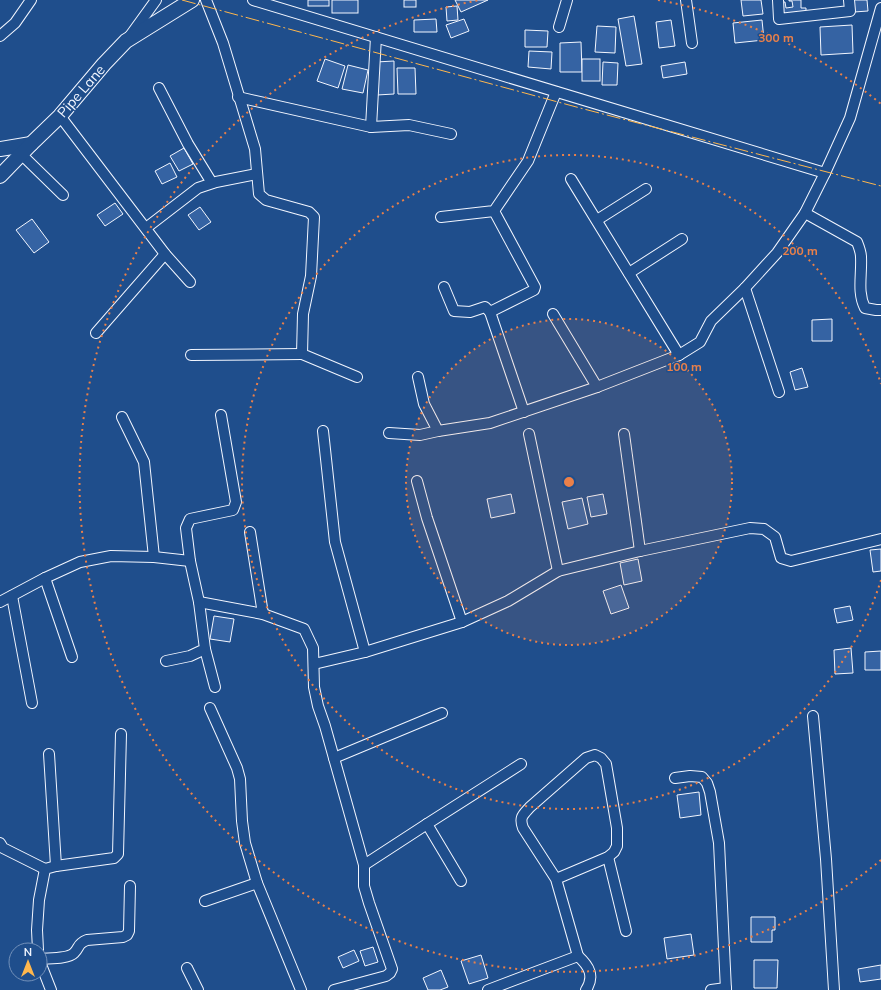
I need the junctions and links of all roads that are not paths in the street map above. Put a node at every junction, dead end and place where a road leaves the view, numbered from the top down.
1 (31, 0) edge
2 (156, 0) edge
3 (192, 0) edge
4 (206, 0) edge
5 (253, 0) edge
6 (567, 0) edge
7 (686, 0) edge
8 (778, 0) edge
9 (849, 0) edge
10 (881, 8) edge
11 (559, 27) dead end
12 (0, 36) edge
13 (376, 37) junction
14 (126, 41) junction
15 (692, 43) dead end
16 (159, 88) dead end
17 (556, 92) junction
18 (238, 97) junction
19 (60, 116) junction
20 (371, 127) junction
21 (451, 134) dead end
22 (0, 149) edge
23 (26, 149) junction
24 (825, 173) junction
25 (257, 174) junction
26 (0, 176) edge
27 (572, 179) dead end
28 (212, 183) junction
29 (646, 189) dead end
30 (63, 195) dead end
31 (494, 211) junction
32 (805, 213) junction
33 (441, 217) dead end
34 (597, 220) junction
35 (146, 228) junction
36 (682, 239) dead end
37 (165, 254) junction
38 (629, 272) junction
39 (190, 282) dead end
40 (444, 287) dead end
41 (745, 288) junction
42 (881, 310) edge
43 (490, 312) junction
44 (553, 314) dead end
45 (96, 333) dead end
46 (302, 354) junction
47 (679, 354) junction
48 (191, 355) dead end
49 (357, 377) dead end
50 (418, 377) dead end
51 (597, 387) junction
52 (779, 392) dead end
53 (524, 412) junction
54 (221, 415) dead end
55 (122, 417) dead end
56 (323, 431) dead end
57 (438, 432) junction
58 (389, 433) dead end
59 (529, 434) dead end
60 (624, 434) dead end
61 (417, 481) dead end
62 (250, 532) dead end
63 (881, 539) edge
64 (640, 551) junction
65 (154, 557) junction
66 (190, 561) junction
67 (558, 571) junction
68 (45, 578) junction
69 (12, 596) junction
70 (0, 602) edge
71 (199, 602) junction
72 (263, 614) junction
73 (462, 622) junction
74 (205, 649) junction
75 (365, 652) junction
76 (72, 657) dead end
77 (166, 661) dead end
78 (314, 664) junction
79 (215, 687) dead end
80 (32, 703) dead end
81 (210, 708) dead end
82 (442, 713) dead end
83 (813, 716) dead end
84 (121, 734) dead end
85 (50, 754) dead end
86 (334, 758) junction
87 (521, 764) dead end
88 (675, 778) dead end
89 (427, 824) junction
90 (1, 847) edge
91 (608, 857) junction
92 (364, 865) junction
93 (56, 866) junction
94 (45, 869) junction
95 (556, 879) junction
96 (461, 881) dead end
97 (257, 883) junction
98 (130, 886) dead end
99 (204, 901) dead end
100 (626, 931) dead end
101 (38, 942) edge
102 (578, 956) junction
103 (48, 958) edge
104 (187, 968) dead end
105 (356, 988) edge
106 (726, 989) edge
107 (198, 990) edge
108 (301, 990) edge
109 (334, 990) edge
110 (488, 990) edge
111 (586, 990) edge
112 (711, 990) edge
113 (834, 990) edge

1 - 12 street
2 - 14 street, Pipe Lane
3 - 14 street
4 - 18 street
5 - 13 street
6 - 11 street
7 - 15 street
8 - 9 street
10 - 24 street
13 - 17 street
13 - 20 street
14 - 19 street, Pipe Lane
16 - 28 street
17 - 24 street
17 - 31 street
18 - 20 street
18 - 25 street
19 - 23 street, Pipe Lane
19 - 35 street
20 - 21 street
22 - 23 street
23 - 26 street, Pipe Lane
23 - 30 street
24 - 32 street
25 - 28 street
25 - 46 street
27 - 34 street
28 - 35 street
29 - 34 street
31 - 33 street
31 - 43 street
32 - 41 street
32 - 42 street
34 - 38 street
35 - 37 street
36 - 38 street
37 - 39 street
37 - 45 street
38 - 47 street
40 - 43 street
41 - 47 street
41 - 52 street
43 - 53 street
44 - 51 street
46 - 48 street
46 - 49 street
47 - 51 street
50 - 57 street
51 - 53 street
53 - 57 street
54 - 66 street
55 - 65 street
56 - 75 street
57 - 58 street
59 - 67 street
60 - 64 street
61 - 73 street
62 - 72 street
63 - 64 street
64 - 67 street
65 - 66 street
65 - 68 street
66 - 71 street
67 - 73 street
68 - 69 street
68 - 76 street
69 - 70 street
69 - 80 street
71 - 72 street
71 - 74 street
72 - 78 street
73 - 75 street
74 - 77 street
74 - 79 street
75 - 78 street
78 - 86 street
81 - 97 street
82 - 86 street
83 - 113 street
84 - 93 street
85 - 93 street
86 - 92 street
87 - 89 street
88 - 106 street
89 - 92 street
89 - 96 street
90 - 94 street
91 - 95 street
91 - 95 street
91 - 100 street
92 - 105 street
93 - 94 street
94 - 101 street
95 - 102 street
97 - 99 street
97 - 108 street
98 - 103 street
102 - 110 street
102 - 111 street
104 - 107 street
105 - 109 street
106 - 112 street

